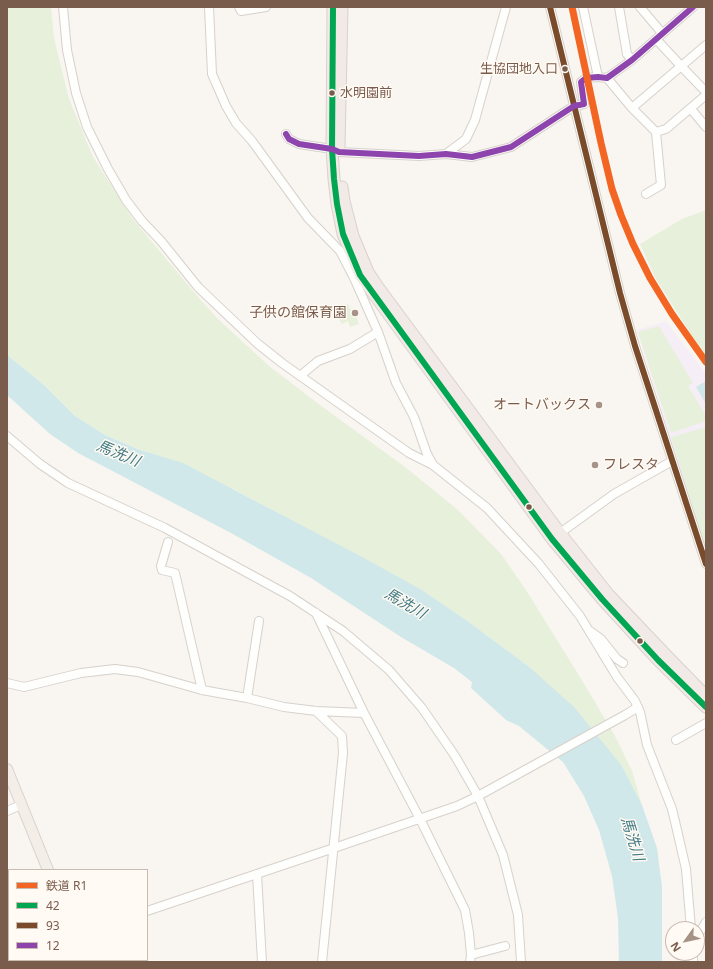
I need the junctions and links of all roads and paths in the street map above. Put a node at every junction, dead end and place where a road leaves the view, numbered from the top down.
1 (63, 7) edge
2 (209, 7) edge
3 (239, 7) edge
4 (266, 7) edge
5 (333, 7) edge
6 (342, 7) edge
7 (506, 7) edge
8 (550, 7) edge
9 (583, 7) edge
10 (619, 7) edge
11 (640, 7) edge
12 (689, 8) edge
13 (659, 36) junction
14 (706, 45) edge
15 (632, 60) junction
16 (681, 66) junction
17 (598, 77) junction
18 (607, 78) junction
19 (706, 92) edge
20 (706, 95) edge
21 (574, 106) junction
22 (632, 108) junction
23 (691, 109) junction
24 (706, 126) edge
25 (656, 132) junction
26 (286, 134) dead end
27 (335, 150) junction
28 (446, 154) junction
29 (646, 194) dead end
30 (361, 275) junction
31 (378, 332) junction
32 (300, 376) junction
33 (7, 436) edge
34 (672, 461) junction
35 (433, 465) junction
36 (556, 536) junction
37 (168, 542) dead end
38 (706, 564) edge
39 (316, 612) junction
40 (259, 621) dead end
41 (588, 630) junction
42 (623, 663) dead end
43 (7, 683) edge
44 (202, 690) junction
45 (706, 696) edge
46 (247, 698) junction
47 (638, 707) junction
48 (706, 707) edge
49 (316, 711) junction
50 (364, 713) junction
51 (706, 723) edge
52 (676, 740) dead end
53 (7, 769) edge
54 (478, 796) junction
55 (21, 805) junction
56 (7, 811) edge
57 (420, 819) junction
58 (334, 848) junction
59 (48, 869) edge
60 (257, 874) junction
61 (148, 911) edge
62 (690, 921) edge
63 (505, 946) dead end
64 (470, 959) edge
65 (262, 962) edge
66 (322, 962) edge
67 (520, 962) edge

1 - 32 street
2 - 30 street
3 - 4 street
5 - 27 highway
6 - 27 highway
7 - 28 street
8 - 21 street
9 - 17 street
10 - 15 street
11 - 13 street
12 - 13 street
13 - 15 street
13 - 16 street
14 - 16 street
15 - 18 street
16 - 19 street
16 - 22 street
17 - 18 street
17 - 21 street
18 - 22 street
20 - 23 street
21 - 28 street
21 - 34 street
22 - 25 street
23 - 24 street
23 - 25 street
25 - 29 street
26 - 27 street
27 - 28 street
27 - 30 highway
30 - 31 street
30 - 36 highway
31 - 32 street
31 - 35 street
32 - 35 street
33 - 39 street
34 - 36 street
34 - 38 street
35 - 41 street
36 - 45 highway
36 - 48 highway
37 - 44 street
39 - 50 street
39 - 54 street
40 - 46 street
41 - 42 street
41 - 47 street
43 - 44 street
44 - 46 street
46 - 49 street
47 - 54 street
47 - 62 street
49 - 50 street
49 - 58 street
50 - 57 street
51 - 52 street
53 - 55 main road
54 - 57 street
54 - 67 street
55 - 56 street
55 - 59 main road
57 - 58 street
57 - 64 street
58 - 60 street
58 - 66 street
60 - 61 street
60 - 65 street
63 - 64 street

